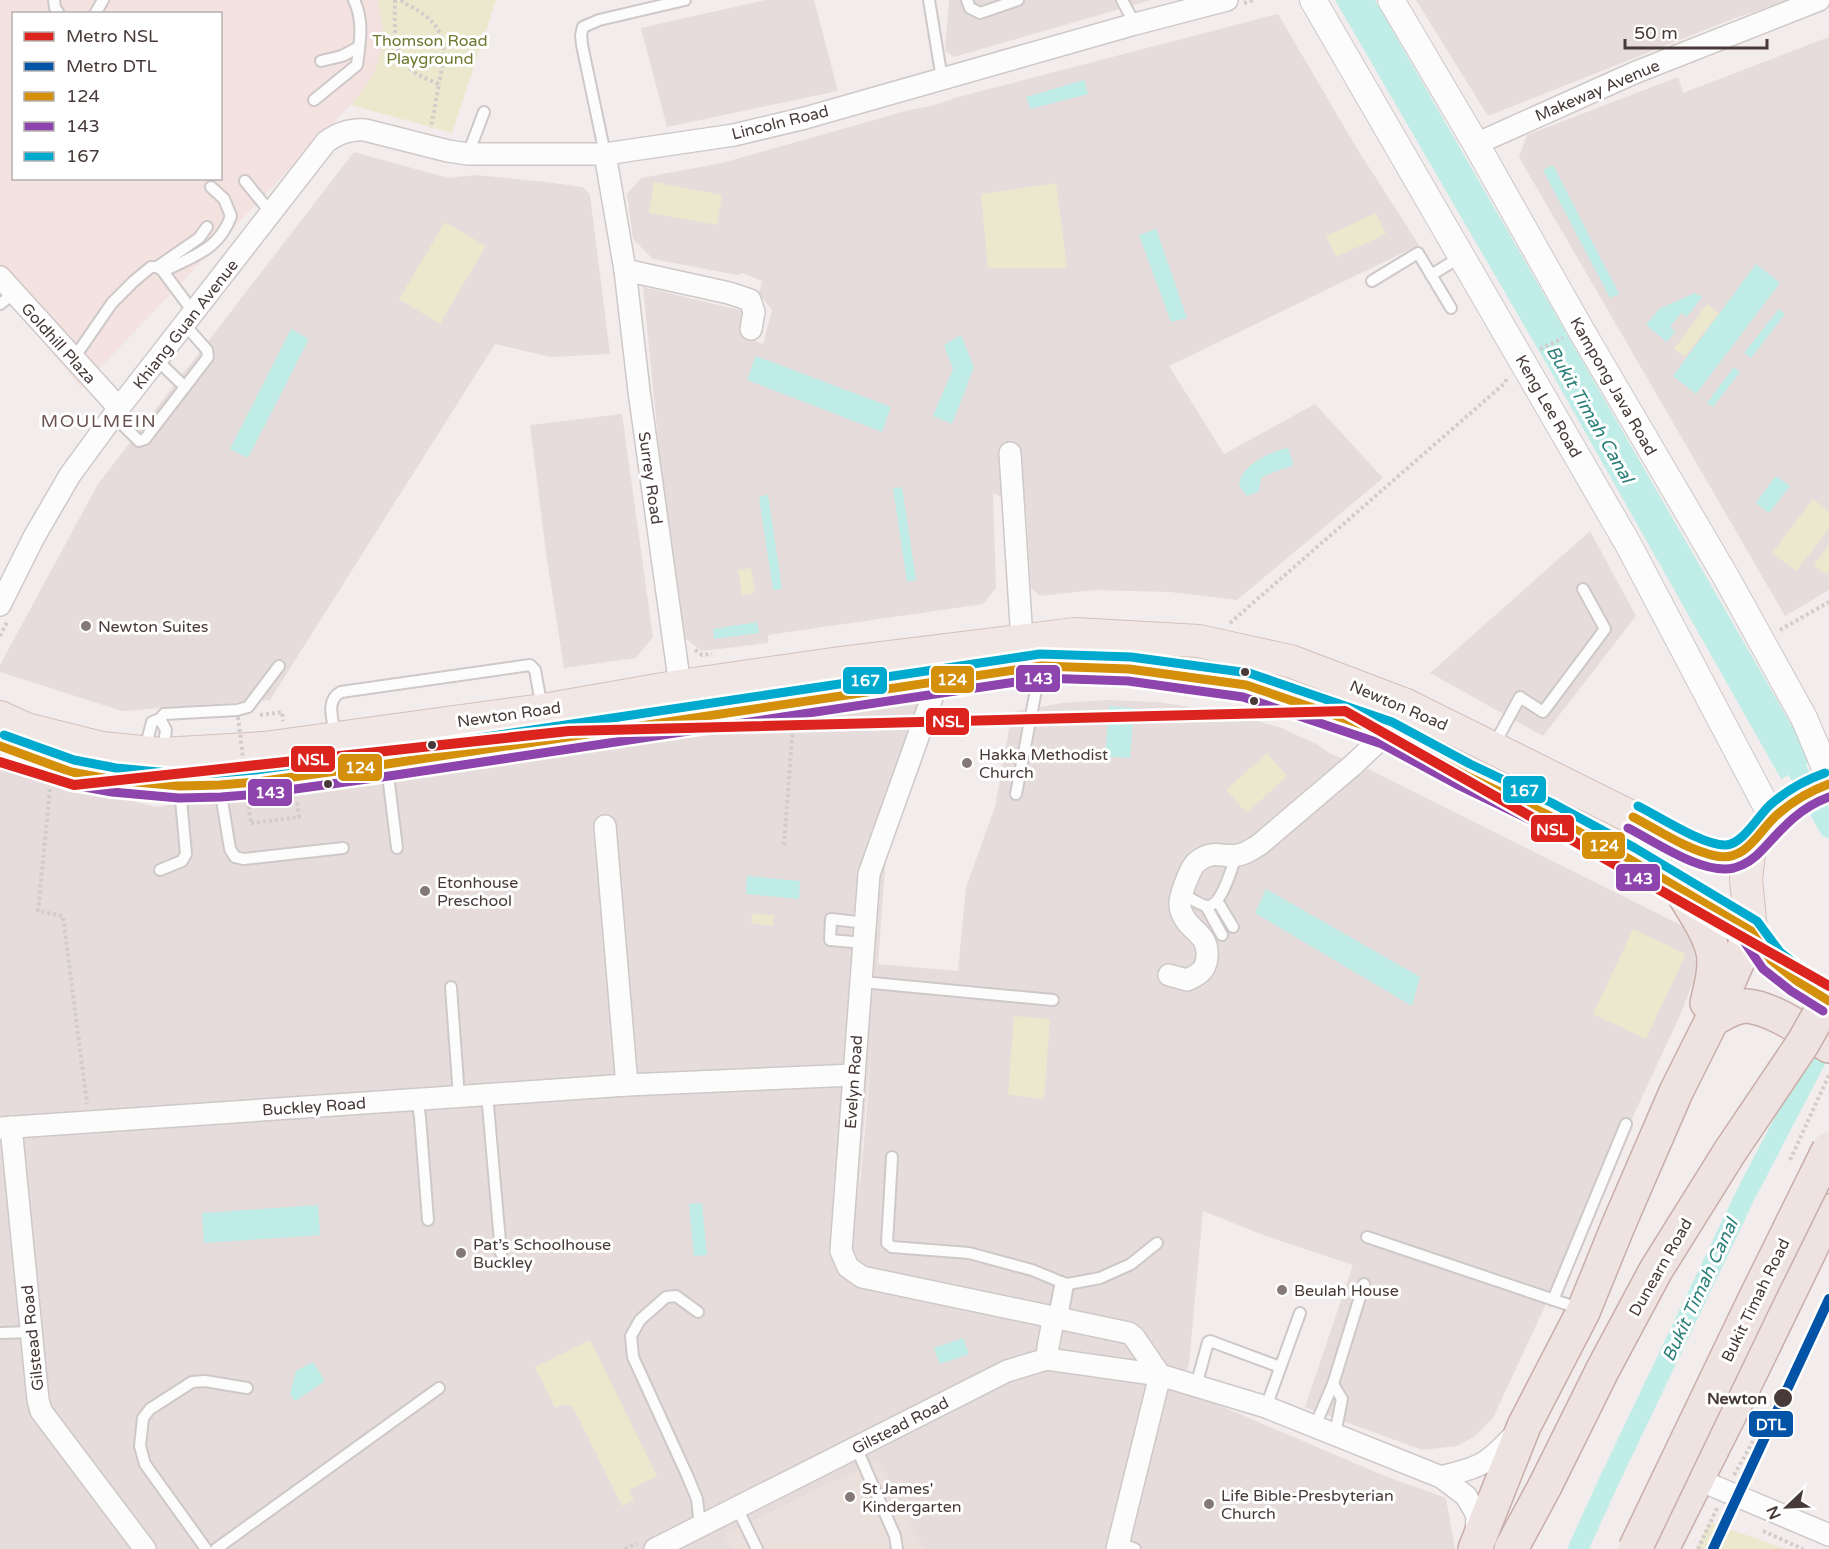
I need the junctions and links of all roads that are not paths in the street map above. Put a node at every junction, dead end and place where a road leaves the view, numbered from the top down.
1 (354, 0) edge
2 (686, 0) edge
3 (929, 0) edge
4 (968, 0) edge
5 (1018, 0) edge
6 (1122, 0) edge
7 (1227, 0) edge
8 (1313, 0) edge
9 (1391, 0) edge
10 (1820, 0) edge
11 (1135, 24) junction
12 (359, 46) junction
13 (321, 61) dead end
14 (942, 79) junction
15 (314, 100) dead end
16 (484, 112) dead end
17 (326, 142) joint
18 (1476, 144) junction
19 (468, 154) junction
20 (605, 154) junction
21 (245, 181) dead end
22 (211, 187) dead end
23 (271, 213) junction
24 (207, 226) dead end
25 (1462, 256) junction
26 (160, 269) junction
27 (625, 270) junction
28 (1431, 275) junction
29 (1372, 281) dead end
30 (5, 291) edge
31 (1451, 308) dead end
32 (189, 319) junction
33 (751, 329) dead end
34 (74, 358) junction
35 (157, 360) junction
36 (185, 387) junction
37 (116, 412) junction
38 (1010, 453) dead end
39 (1583, 589) dead end
40 (5, 611) edge
41 (1022, 640) junction
42 (840, 663) junction
43 (279, 666) dead end
44 (937, 666) junction
45 (1041, 666) junction
46 (680, 686) junction
47 (843, 694) junction
48 (543, 710) junction
49 (0, 717) edge
50 (160, 719) junction
51 (1387, 733) junction
52 (335, 738) junction
53 (0, 746) edge
54 (1493, 748) junction
55 (153, 753) junction
56 (387, 764) junction
57 (339, 770) junction
58 (1828, 782) edge
59 (220, 785) junction
60 (180, 786) junction
61 (1016, 794) dead end
62 (1782, 812) junction
63 (605, 825) dead end
64 (1750, 845) junction
65 (343, 848) dead end
66 (398, 848) dead end
67 (1236, 856) junction
68 (160, 870) dead end
69 (1681, 890) junction
70 (1182, 893) junction
71 (1218, 902) junction
72 (1206, 906) junction
73 (1233, 927) dead end
74 (1751, 931) junction
75 (1222, 935) dead end
76 (1169, 975) dead end
77 (862, 982) junction
78 (451, 987) dead end
79 (1829, 999) edge
80 (1053, 1000) dead end
81 (1709, 1025) junction
82 (1829, 1046) edge
83 (854, 1075) junction
84 (627, 1085) junction
85 (487, 1095) junction
86 (459, 1097) junction
87 (417, 1099) junction
88 (1626, 1124) dead end
89 (5, 1128) edge
90 (1829, 1149) edge
91 (892, 1157) dead end
92 (1829, 1210) edge
93 (428, 1220) dead end
94 (1367, 1237) dead end
95 (1157, 1243) dead end
96 (501, 1253) dead end
97 (1064, 1283) junction
98 (1365, 1284) dead end
99 (1553, 1300) junction
100 (698, 1312) dead end
101 (1583, 1312) junction
102 (1300, 1313) dead end
103 (1058, 1317) junction
104 (31, 1332) junction
105 (0, 1333) edge
106 (1047, 1359) junction
107 (1280, 1367) junction
108 (1160, 1375) junction
109 (1333, 1384) junction
110 (1196, 1386) junction
111 (247, 1388) dead end
112 (439, 1388) dead end
113 (1266, 1407) junction
114 (1524, 1426) junction
115 (1325, 1430) junction
116 (856, 1447) junction
117 (1441, 1477) junction
118 (1711, 1485) junction
119 (737, 1508) junction
120 (700, 1526) junction
121 (1829, 1535) edge
122 (1124, 1547) edge
123 (1475, 1547) edge
124 (145, 1549) edge
125 (206, 1549) edge
126 (216, 1549) edge
127 (655, 1549) edge
128 (757, 1549) edge
129 (897, 1549) edge
130 (1511, 1549) edge
131 (1635, 1549) edge
132 (1662, 1549) edge

1 - 12 lane
2 - 20 lane, Surrey Road
3 - 14 lane
4 - 5 lane
6 - 11 lane
7 - 11 street, Lincoln Road
8 - 25 street, Keng Lee Road
9 - 18 street, Kampong Java Road
10 - 18 street, Makeway Avenue
11 - 14 street, Lincoln Road
12 - 13 lane
12 - 15 lane
14 - 20 street, Lincoln Road
16 - 19 lane
17 - 19 street, Lincoln Road
17 - 23 street, Khiang Guan Avenue
18 - 58 street, Kampong Java Road
19 - 20 street, Lincoln Road
20 - 27 street, Surrey Road
21 - 23 lane
22 - 26 lane
23 - 32 street, Khiang Guan Avenue
24 - 26 lane
25 - 28 lane
25 - 62 street, Keng Lee Road
26 - 32 lane
26 - 34 lane
27 - 33 street
27 - 46 street, Surrey Road
28 - 29 lane
28 - 31 lane
30 - 34 street, Goldhill Plaza
32 - 35 street, Khiang Guan Avenue
32 - 36 lane
34 - 37 street, Goldhill Plaza
35 - 36 lane
35 - 37 street, Khiang Guan Avenue
36 - 37 lane
37 - 40 street, Khiang Guan Avenue
38 - 41 street
39 - 54 lane
41 - 44 main road, Newton Road
41 - 54 main road, Newton Road
42 - 44 main road, Newton Road
42 - 46 main road, Newton Road
42 - 47 main road
43 - 50 lane
44 - 45 main road, Newton Road
44 - 47 main road, Newton Road
44 - 77 street, Evelyn Road
45 - 51 main road, Newton Road
45 - 61 lane
46 - 48 main road, Newton Road
47 - 56 main road, Newton Road
48 - 52 main road, Newton Road
48 - 52 lane
49 - 55 main road, Newton Road
50 - 55 lane
50 - 55 lane
51 - 67 street, Newton Road
51 - 69 main road, Newton Road
52 - 55 main road, Newton Road
52 - 57 lane
53 - 60 main road, Newton Road
54 - 64 main road, Newton Road
56 - 57 main road, Newton Road
56 - 66 lane
57 - 59 main road, Newton Road
58 - 62 main road
59 - 60 main road, Newton Road
59 - 65 lane
60 - 68 lane
62 - 64 main road
63 - 84 street
64 - 74 main road
67 - 70 street, Newton Road
67 - 71 lane
69 - 74 main road, Newton Road
69 - 81 highway
70 - 72 lane
70 - 76 street
71 - 72 lane
71 - 73 lane
72 - 75 lane
74 - 79 main road
74 - 81 highway
77 - 80 lane
77 - 83 street, Evelyn Road
78 - 86 lane
79 - 130 highway, Dunearn Road, bridge
81 - 82 highway
81 - 101 highway
83 - 84 street, Buckley Road
83 - 103 street, Evelyn Road
84 - 85 street, Buckley Road
85 - 86 street, Buckley Road
85 - 96 lane
86 - 87 street, Buckley Road
87 - 89 street, Buckley Road
87 - 93 lane
88 - 99 lane
89 - 104 street, Gilstead Road
90 - 131 highway, Bukit Timah Road, bridge
91 - 97 lane
92 - 118 highway
94 - 99 lane
95 - 97 lane
97 - 103 lane
98 - 109 lane
99 - 101 lane
100 - 120 lane
101 - 114 highway
102 - 107 lane
103 - 106 street
103 - 108 street
104 - 105 lane
104 - 124 street, Gilstead Road
106 - 108 street, Gilstead Road
106 - 116 street, Gilstead Road
107 - 110 lane
107 - 113 lane
108 - 110 street, Gilstead Road
108 - 122 street
109 - 115 lane
109 - 115 lane
110 - 113 street, Gilstead Road
111 - 125 lane
112 - 126 lane
113 - 115 street, Gilstead Road
114 - 117 street
114 - 123 highway
115 - 117 street, Gilstead Road
116 - 119 street, Gilstead Road
116 - 129 lane
117 - 123 street, Gilstead Road
118 - 121 street
118 - 132 highway
119 - 120 street, Gilstead Road
119 - 128 lane
120 - 127 street, Gilstead Road

